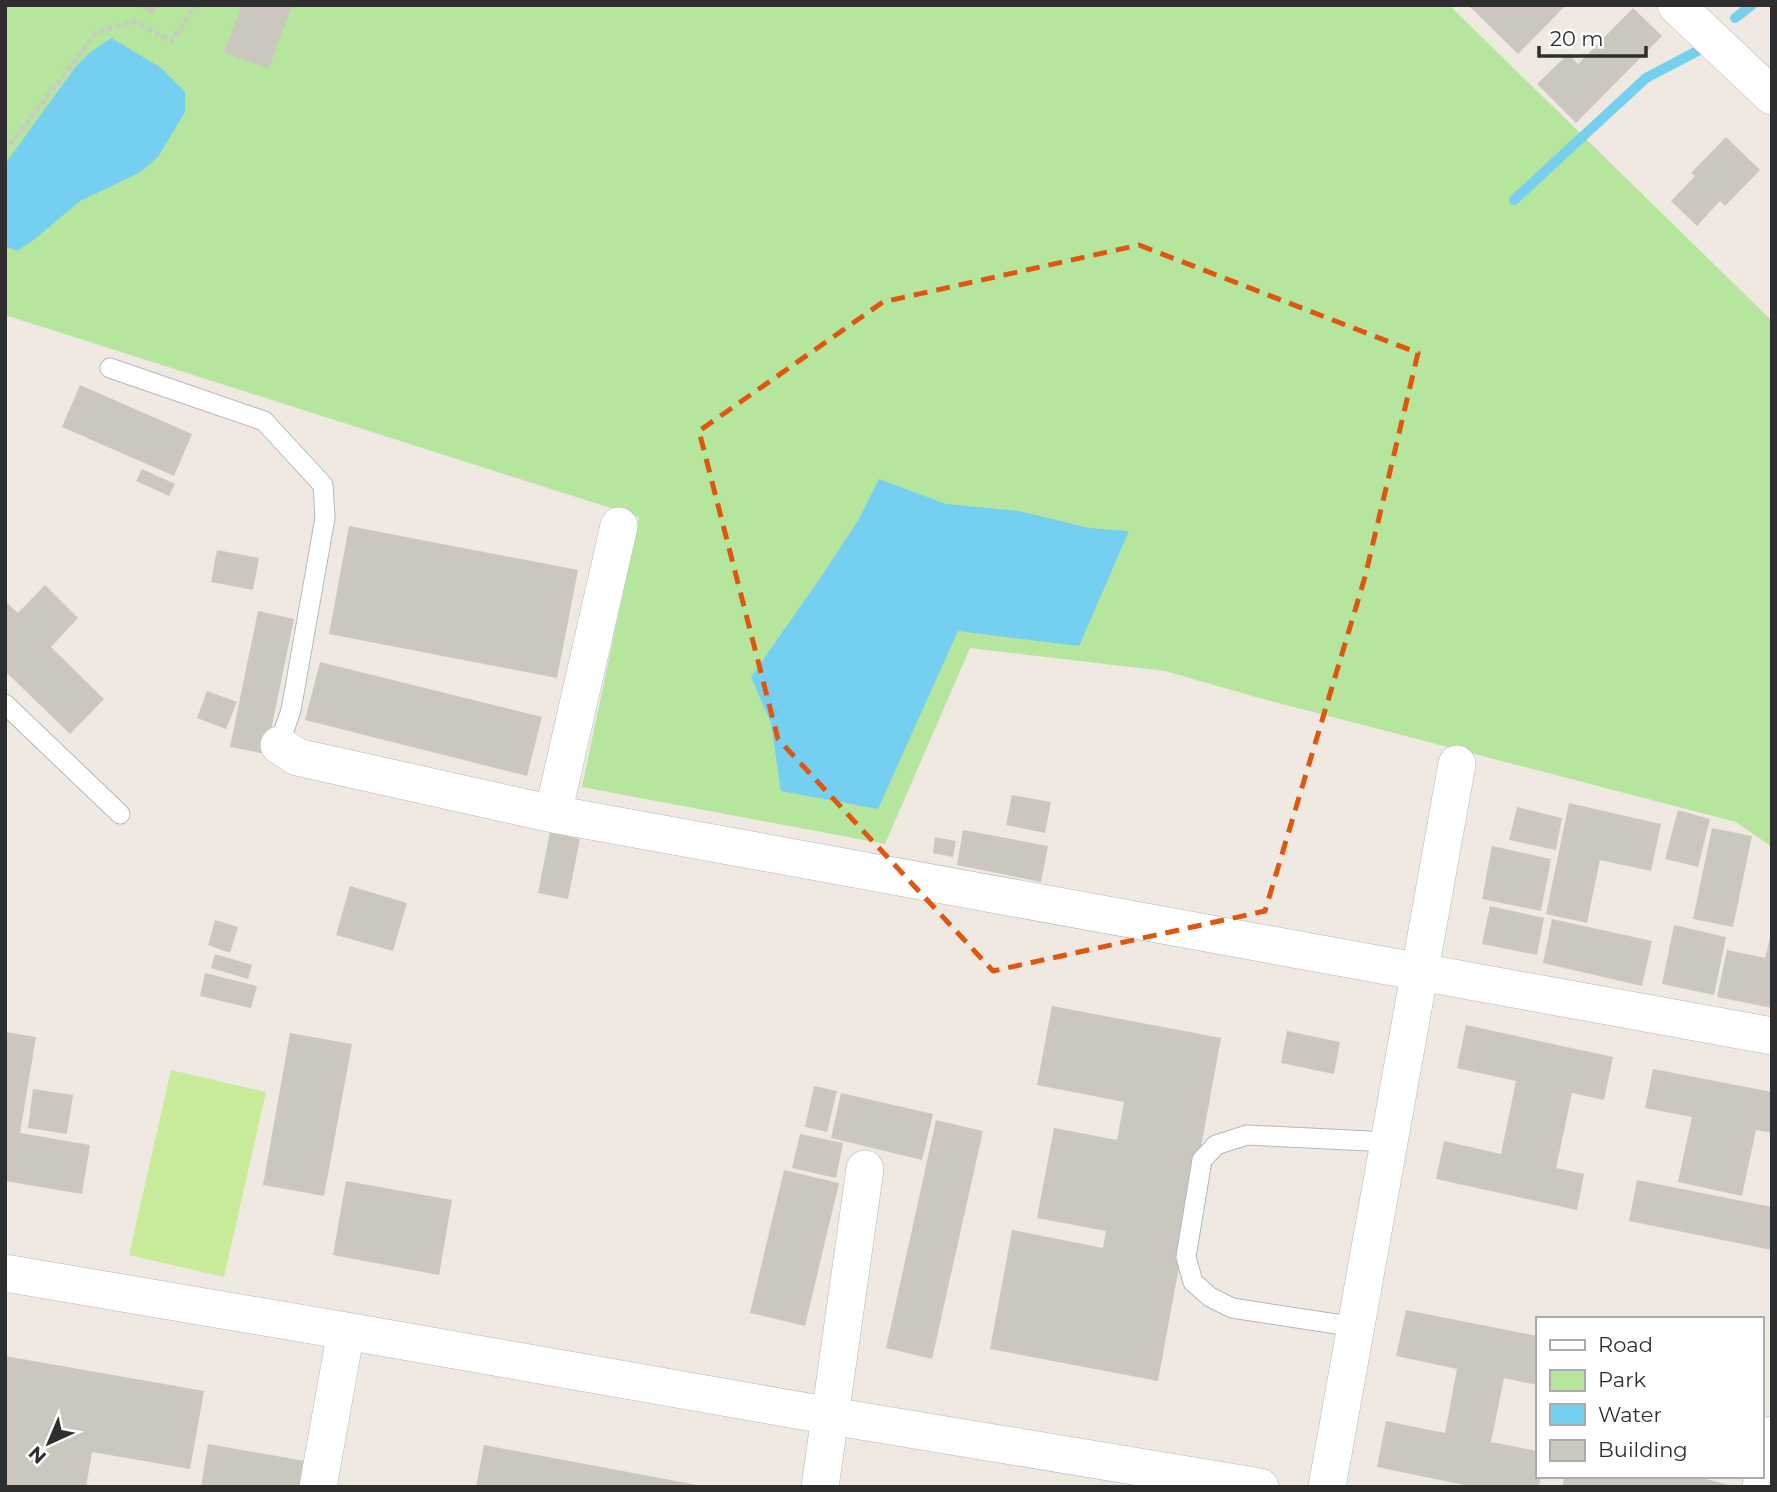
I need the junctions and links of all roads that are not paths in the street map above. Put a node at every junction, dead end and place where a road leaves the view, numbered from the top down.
1 (1676, 5) edge
2 (1772, 96) edge
3 (110, 368) dead end
4 (619, 526) dead end
5 (5, 704) edge
6 (279, 745) joint
7 (1457, 764) dead end
8 (120, 814) dead end
9 (553, 814) junction
10 (1420, 972) junction
11 (1772, 1036) edge
12 (1389, 1142) junction
13 (865, 1169) dead end
14 (5, 1273) edge
15 (1356, 1327) junction
16 (346, 1331) junction
17 (831, 1416) junction
18 (1772, 1435) edge
19 (1763, 1474) edge
20 (318, 1487) edge
21 (820, 1487) edge
22 (1260, 1487) edge
23 (1327, 1487) edge

1 - 2 street
3 - 6 lane
4 - 9 street
5 - 8 lane
6 - 9 street
7 - 10 street
9 - 10 street
10 - 11 street
10 - 12 street
12 - 15 street
12 - 15 lane
13 - 17 street
14 - 16 street
15 - 23 street
16 - 17 street
16 - 20 street
17 - 21 street
17 - 22 street
18 - 19 street

